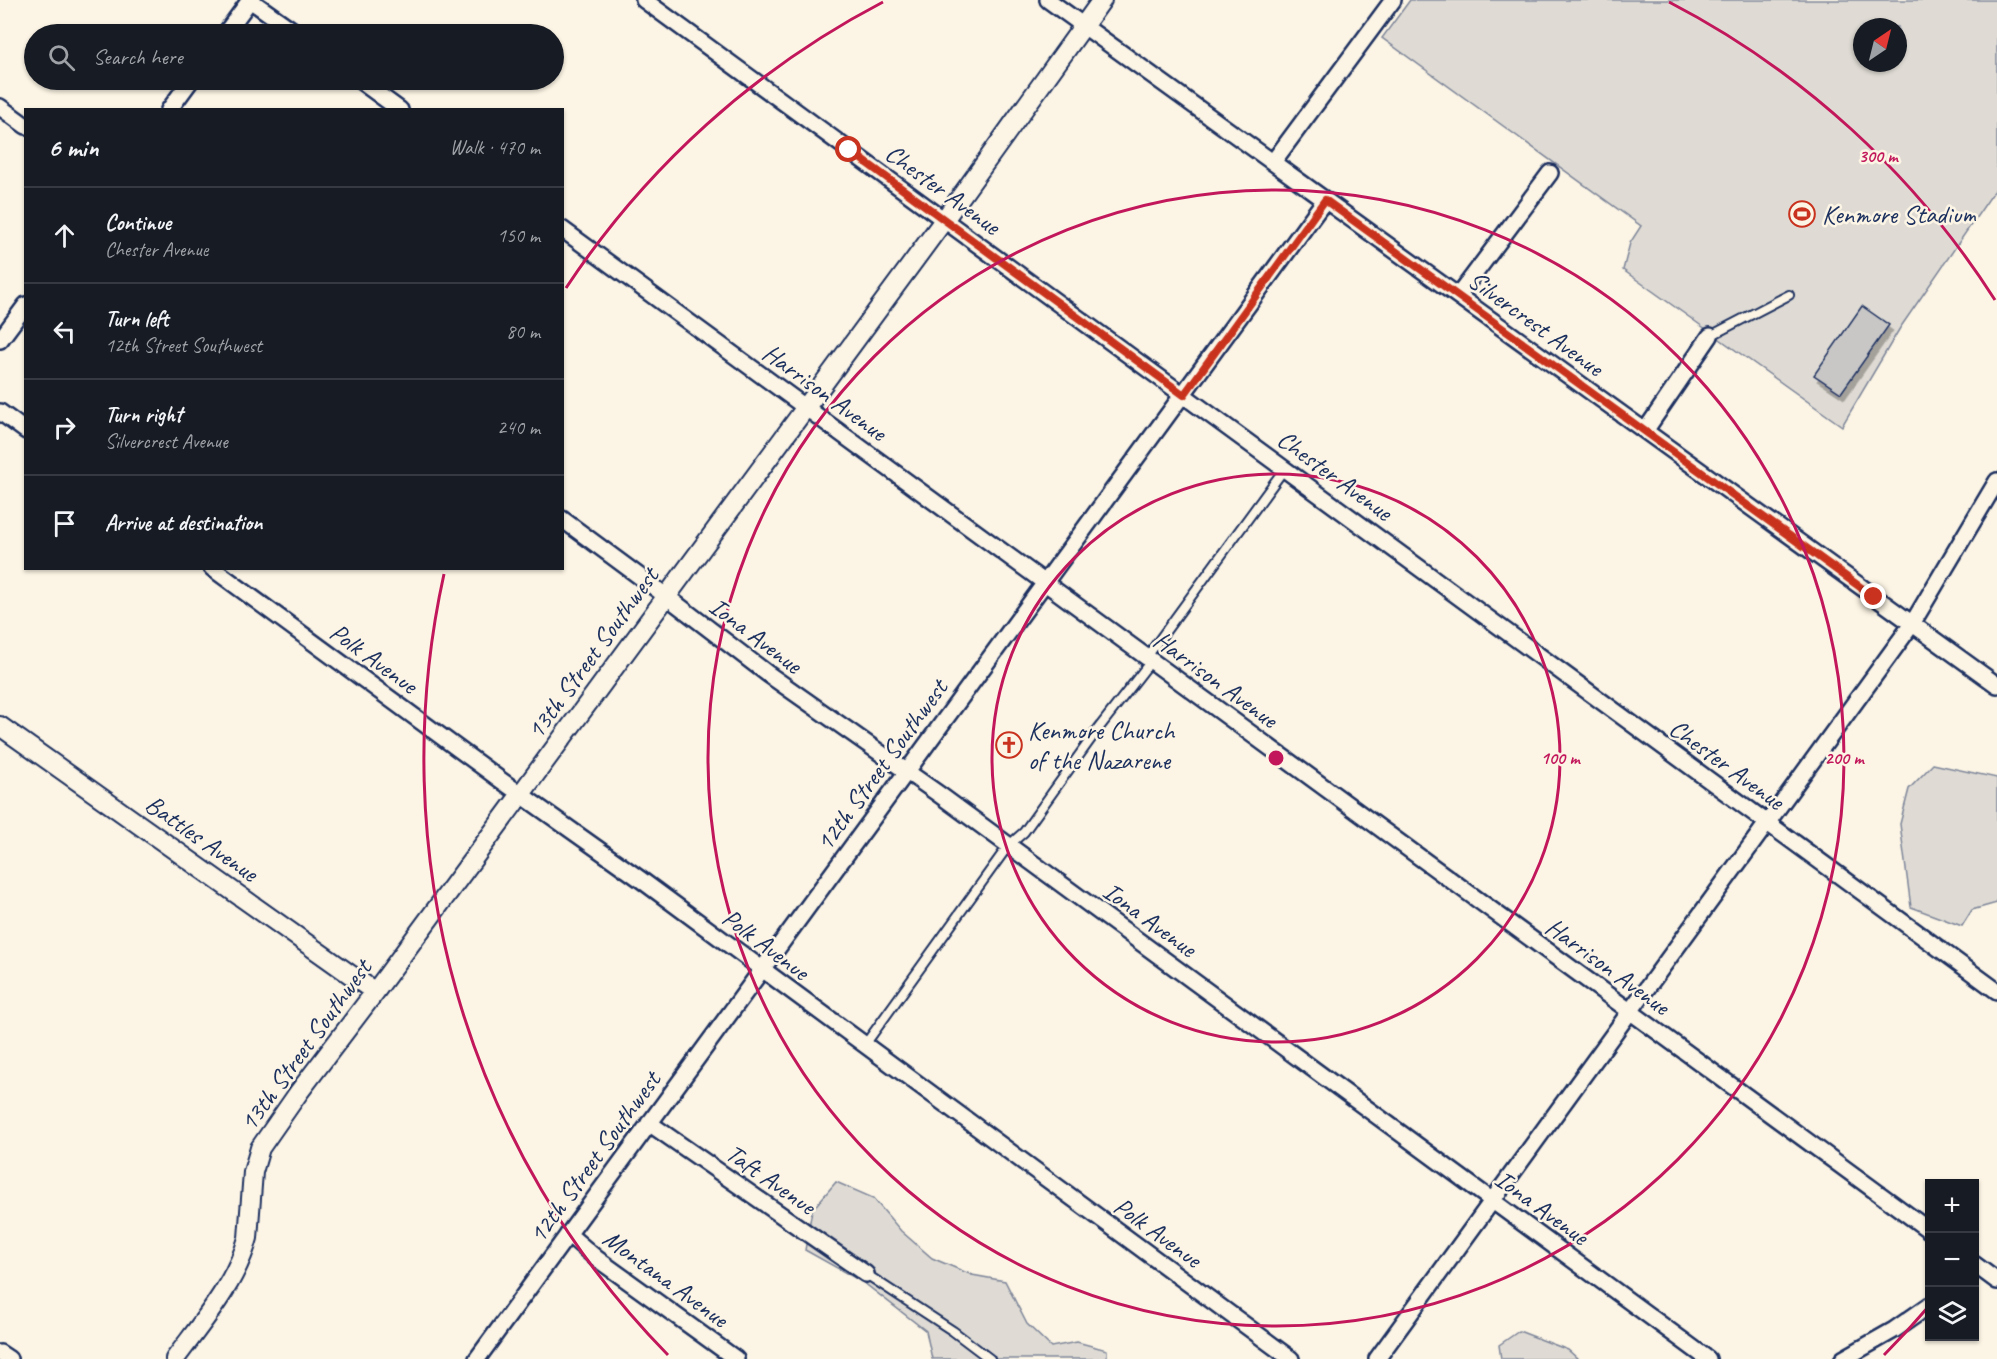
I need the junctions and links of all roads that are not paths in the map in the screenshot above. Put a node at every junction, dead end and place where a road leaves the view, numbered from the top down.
1 (250, 0) edge
2 (644, 0) edge
3 (1048, 0) edge
4 (1102, 0) edge
5 (1393, 0) edge
6 (232, 24) edge
7 (284, 24) edge
8 (1083, 26) junction
9 (184, 90) edge
10 (373, 90) edge
11 (0, 107) edge
12 (171, 108) edge
13 (397, 108) edge
14 (24, 125) edge
15 (1273, 162) junction
16 (1550, 173) dead end
17 (1325, 200) junction
18 (944, 220) junction
19 (564, 230) edge
20 (1790, 295) dead end
21 (1458, 296) junction
22 (24, 308) edge
23 (1710, 336) joint
24 (0, 340) edge
25 (1184, 395) junction
26 (805, 407) junction
27 (0, 412) edge
28 (24, 430) edge
29 (1645, 431) junction
30 (1285, 468) junction
31 (1997, 481) edge
32 (564, 520) edge
33 (215, 570) edge
34 (1045, 583) junction
35 (666, 596) junction
36 (1912, 624) junction
37 (1149, 659) junction
38 (1997, 686) edge
39 (0, 726) edge
40 (906, 772) junction
41 (520, 795) junction
42 (1767, 823) junction
43 (1008, 846) junction
44 (761, 970) junction
45 (1997, 991) edge
46 (375, 992) junction
47 (1631, 1013) junction
48 (864, 1046) junction
49 (649, 1123) junction
50 (1493, 1201) junction
51 (1925, 1228) edge
52 (568, 1234) junction
53 (1979, 1268) edge
54 (866, 1274) joint
55 (1997, 1281) edge
56 (1925, 1308) edge
57 (0, 1353) edge
58 (9, 1359) edge
59 (175, 1359) edge
60 (477, 1359) edge
61 (736, 1359) edge
62 (990, 1359) edge
63 (1291, 1359) edge
64 (1377, 1359) edge
65 (1708, 1359) edge
66 (1844, 1359) edge

1 - 6 street
1 - 7 street
2 - 18 street, Chester Avenue
3 - 8 street, Silvercrest Avenue
4 - 8 street, 13th Street Southwest
5 - 15 street
8 - 15 street, Silvercrest Avenue
8 - 18 street, 13th Street Southwest
9 - 12 street
10 - 13 street
11 - 14 street
15 - 17 street, Silvercrest Avenue
16 - 21 street
17 - 21 street, Silvercrest Avenue
17 - 25 street, 12th Street Southwest
18 - 25 street, Chester Avenue
18 - 26 street, 13th Street Southwest
19 - 26 street, Harrison Avenue
20 - 23 lane
21 - 29 street, Silvercrest Avenue
22 - 24 street
23 - 29 street
25 - 30 street, Chester Avenue
25 - 34 street, 12th Street Southwest
26 - 34 street, Harrison Avenue
26 - 35 street, 13th Street Southwest
27 - 28 street
29 - 36 street, Silvercrest Avenue
30 - 37 lane
30 - 42 street, Chester Avenue
31 - 36 street
32 - 35 street, Iona Avenue
33 - 41 street, Polk Avenue
34 - 37 street, Harrison Avenue
34 - 40 street, 12th Street Southwest
35 - 40 street, Iona Avenue
35 - 41 street, 13th Street Southwest
36 - 38 street, Silvercrest Avenue
36 - 42 street
37 - 43 lane
37 - 47 street, Harrison Avenue
39 - 46 street, Battles Avenue
40 - 43 street, Iona Avenue
40 - 44 street, 12th Street Southwest
41 - 44 street, Polk Avenue
41 - 46 street, 13th Street Southwest
42 - 45 street, Chester Avenue
42 - 47 street
43 - 48 lane
43 - 50 street, Iona Avenue
44 - 48 street, Polk Avenue
44 - 49 street, 12th Street Southwest
46 - 59 street, 13th Street Southwest
47 - 50 street
47 - 51 street, Harrison Avenue
48 - 63 street, Polk Avenue
49 - 52 street, 12th Street Southwest
49 - 54 street, Taft Avenue
50 - 64 street
50 - 65 street, Iona Avenue
52 - 60 street, 12th Street Southwest
52 - 61 street, Montana Avenue
53 - 55 street
54 - 62 lane
56 - 66 street
57 - 58 street

